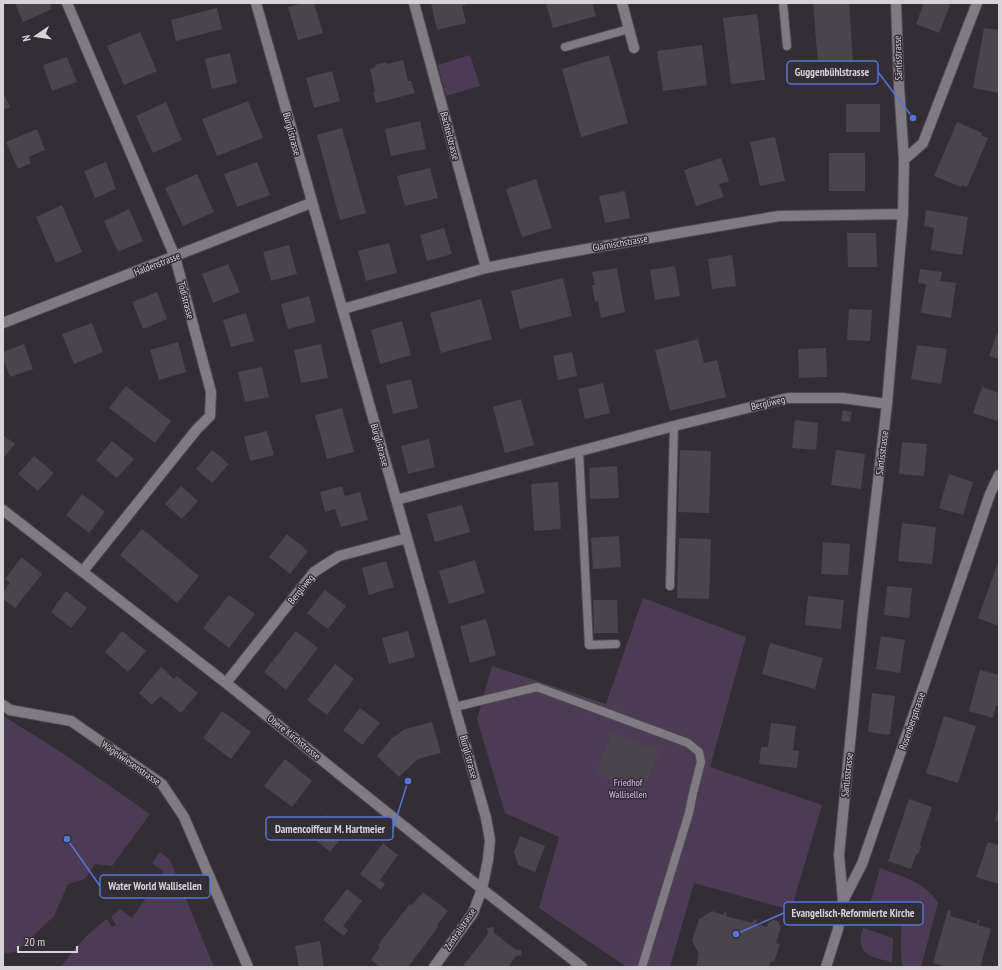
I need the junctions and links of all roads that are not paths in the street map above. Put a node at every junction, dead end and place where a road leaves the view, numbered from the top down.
1 (67, 3) edge
2 (256, 3) edge
3 (414, 3) edge
4 (622, 3) edge
5 (783, 3) edge
6 (896, 3) edge
7 (977, 3) edge
8 (629, 29) junction
9 (787, 46) dead end
10 (565, 47) dead end
11 (634, 48) dead end
12 (904, 160) junction
13 (311, 203) junction
14 (903, 214) junction
15 (175, 257) junction
16 (486, 268) junction
17 (343, 309) junction
18 (3, 323) edge
19 (888, 404) junction
20 (674, 426) junction
21 (579, 452) junction
22 (999, 475) edge
23 (396, 500) junction
24 (3, 510) edge
25 (407, 538) junction
26 (83, 571) junction
27 (670, 586) dead end
28 (616, 644) dead end
29 (226, 683) junction
30 (3, 705) edge
31 (455, 707) junction
32 (482, 889) junction
33 (843, 901) junction
34 (248, 967) edge
35 (434, 967) edge
36 (582, 967) edge
37 (642, 967) edge
38 (828, 967) edge

1 - 15 street, Tödistrasse
2 - 13 street, Bürglistrasse
3 - 16 street, Bachtelstrasse
4 - 8 street
5 - 9 lane
6 - 12 street, Säntisstrasse
7 - 12 street
8 - 10 lane
8 - 11 street
12 - 14 street, Säntisstrasse
13 - 15 street, Haldenstrasse
13 - 17 street, Bürglistrasse
14 - 16 street, Glärnischstrasse
14 - 19 street, Säntisstrasse
15 - 18 street, Haldenstrasse
15 - 26 street, Tödistrasse
16 - 17 street, Glärnischstrasse
17 - 23 street, Bürglistrasse
19 - 20 street, Bergliweg
19 - 33 street, Säntisstrasse
20 - 21 street, Bergliweg
20 - 27 lane
21 - 23 street, Bergliweg
21 - 28 lane
22 - 33 street, Rosenbergstrasse
23 - 25 street, Bürglistrasse
24 - 26 street, Obere Kirchstrasse
25 - 29 street, Bergliweg
25 - 31 street, Bürglistrasse
26 - 29 street, Obere Kirchstrasse
29 - 32 street, Obere Kirchstrasse
30 - 34 street, Wägelwiesenstrasse
31 - 32 street, Bürglistrasse
31 - 37 lane
32 - 35 street, Zentralstrasse
32 - 36 street, Obere Kirchstrasse
33 - 38 street, Rosenbergstrasse

